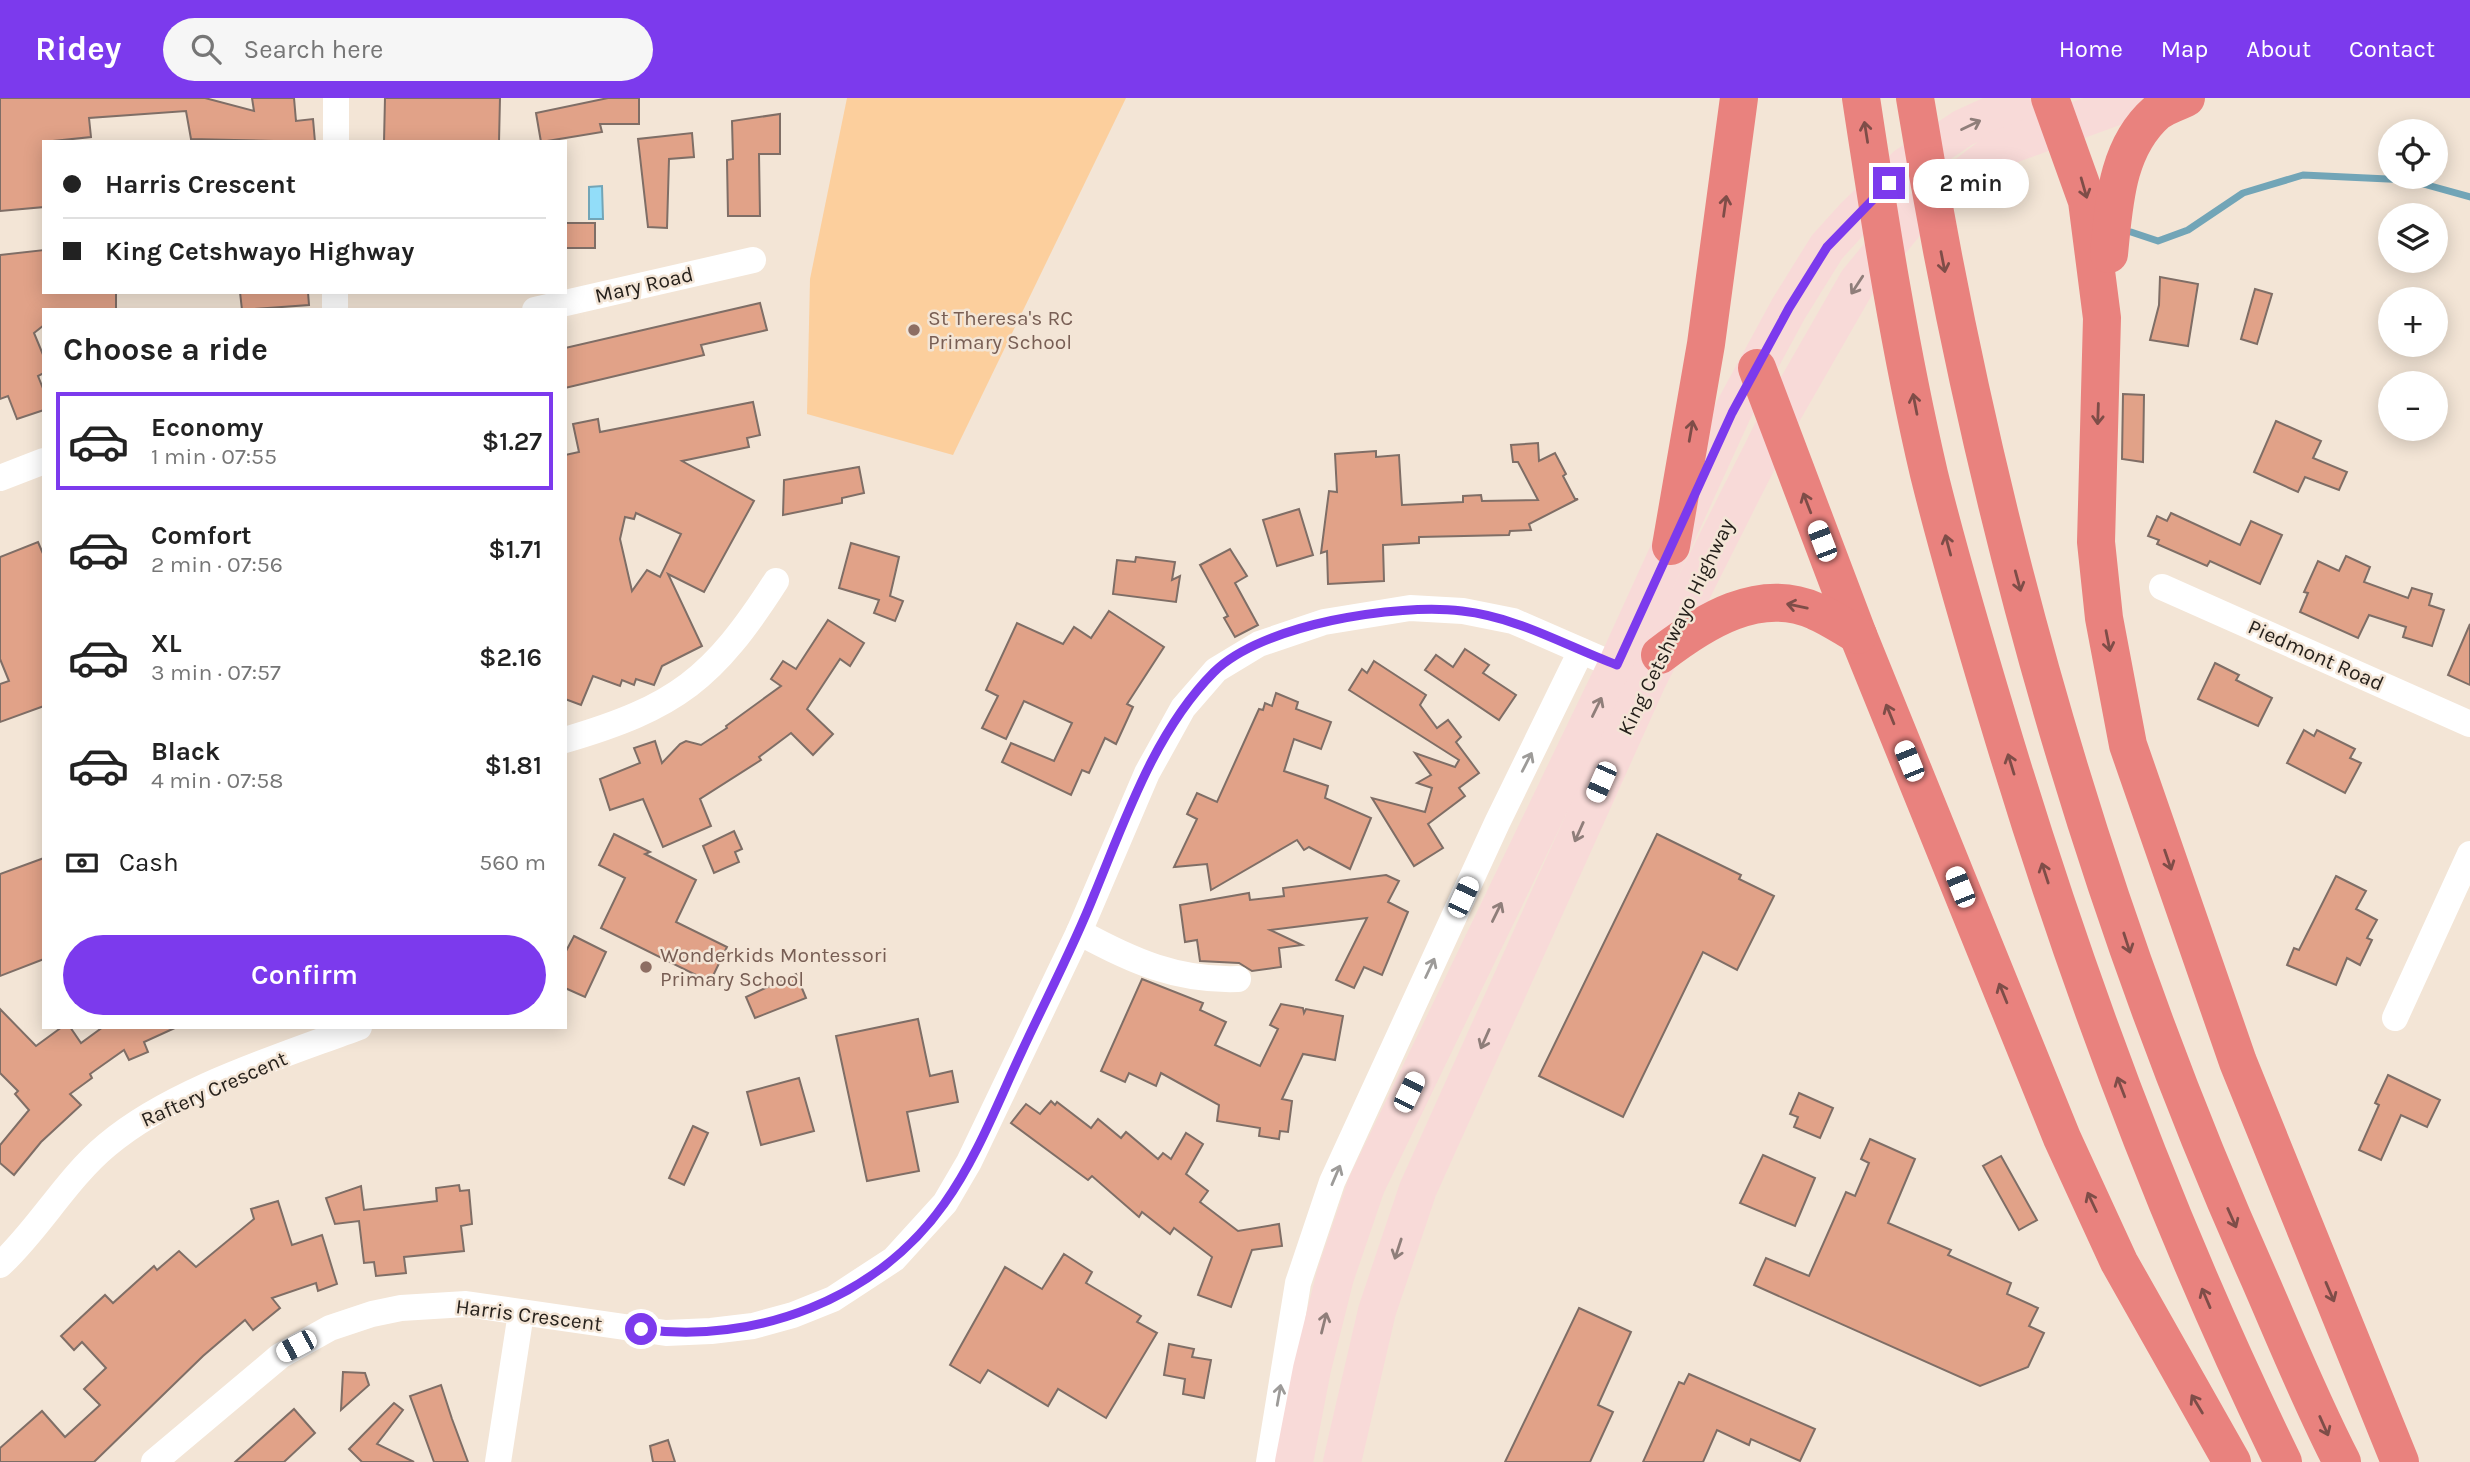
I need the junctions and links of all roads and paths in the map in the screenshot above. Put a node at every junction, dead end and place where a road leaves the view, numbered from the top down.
1 (336, 98) edge
2 (1739, 98) edge
3 (1861, 98) edge
4 (1915, 98) edge
5 (2029, 98) edge
6 (2139, 98) edge
7 (2186, 98) edge
8 (2055, 111) edge
9 (336, 140) edge
10 (752, 260) dead end
11 (544, 308) edge
12 (2102, 318) junction
13 (1757, 368) junction
14 (1776, 424) junction
15 (42, 462) edge
16 (0, 478) edge
17 (1671, 546) junction
18 (776, 581) dead end
19 (2162, 587) dead end
20 (1858, 635) junction
21 (1581, 651) junction
22 (1642, 667) junction
23 (2470, 724) edge
24 (567, 739) edge
25 (2470, 854) edge
26 (1079, 932) junction
27 (1238, 979) dead end
28 (2395, 1018) dead end
29 (354, 1029) edge
30 (0, 1265) edge
31 (521, 1313) junction
32 (154, 1462) edge
33 (498, 1462) edge
34 (1269, 1462) edge
35 (1294, 1462) edge
36 (1342, 1462) edge
37 (2232, 1462) edge
38 (2283, 1462) edge
39 (2342, 1462) edge
40 (2400, 1462) edge

1 - 9 street
17 -> 2 highway
38 -> 3 highway
4 -> 39 highway
13 -> 5 main road, King Cetshwayo Highway
6 - 8 main road, King Cetshwayo Highway
7 - 12 highway
8 -> 12 highway
8 -> 14 main road, King Cetshwayo Highway
10 - 11 street, Mary Road
12 -> 40 highway
13 - 14 highway
13 - 17 main road, King Cetshwayo Highway
20 -> 14 highway
14 - 22 main road, King Cetshwayo Highway
15 - 16 street
17 - 22 main road, King Cetshwayo Highway
18 - 24 street
19 - 23 street, Piedmont Road
20 -> 22 highway
37 -> 20 highway
21 - 22 street, Harris Crescent
21 - 26 street, Harris Crescent
34 -> 21 street
35 -> 22 main road, King Cetshwayo Highway
22 -> 36 main road, King Cetshwayo Highway
25 - 28 street
26 - 27 street
26 - 31 street, Harris Crescent
29 - 30 street, Raftery Crescent
31 - 32 street, Harris Crescent
31 - 33 street

